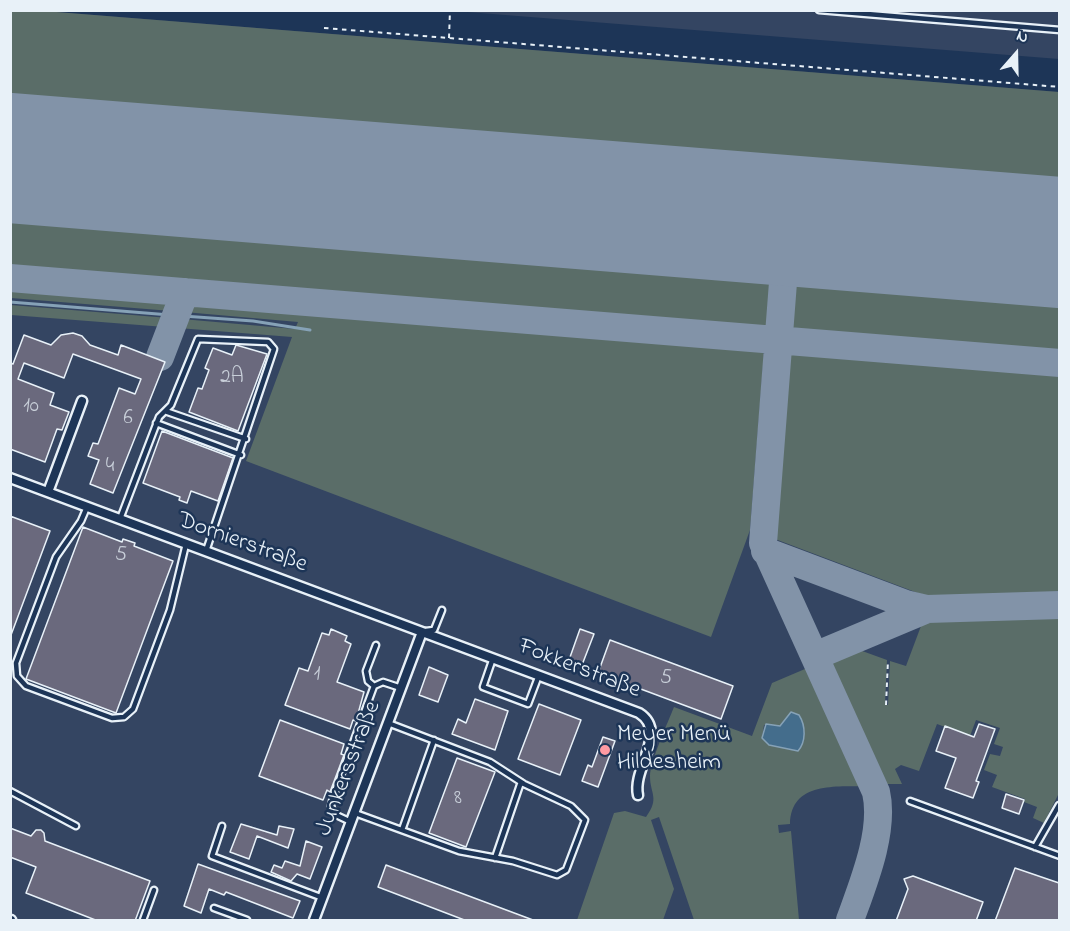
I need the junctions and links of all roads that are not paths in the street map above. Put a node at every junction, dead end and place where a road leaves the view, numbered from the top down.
1 (819, 10) edge
2 (1059, 30) edge
3 (82, 401) dead end
4 (165, 411) junction
5 (156, 423) junction
6 (246, 439) junction
7 (241, 454) junction
8 (10, 478) edge
9 (48, 492) junction
10 (87, 507) junction
11 (120, 519) junction
12 (186, 543) junction
13 (206, 551) junction
14 (442, 610) dead end
15 (422, 632) junction
16 (376, 645) dead end
17 (494, 658) junction
18 (539, 675) junction
19 (374, 686) junction
20 (401, 688) junction
21 (388, 723) junction
22 (434, 740) junction
23 (520, 782) junction
24 (10, 791) edge
25 (638, 795) dead end
26 (910, 801) dead end
27 (1059, 805) edge
28 (355, 813) junction
29 (351, 822) junction
30 (75, 826) dead end
31 (222, 826) dead end
32 (402, 830) junction
33 (1035, 847) junction
34 (1059, 856) edge
35 (495, 858) junction
36 (154, 890) dead end
37 (323, 898) junction
38 (214, 908) dead end
39 (143, 921) edge
40 (247, 921) edge
41 (314, 921) edge

1 - 2 lane
3 - 9 street
4 - 5 lane
4 - 6 lane
4 - 6 lane
5 - 7 lane
5 - 11 lane
6 - 7 lane
7 - 13 lane
8 - 9 street, Dornierstraße
9 - 10 street, Dornierstraße
10 - 11 street, Dornierstraße
10 - 12 lane
11 - 12 street, Dornierstraße
12 - 13 street, Dornierstraße
13 - 15 street, Dornierstraße
14 - 15 lane
15 - 17 street, Fokkerstraße
15 - 20 street, Junkersstraße
16 - 19 lane
17 - 18 street, Fokkerstraße
17 - 18 lane
18 - 25 street, Fokkerstraße
19 - 20 lane
19 - 29 lane
20 - 21 street, Junkersstraße
21 - 22 lane
21 - 28 street, Junkersstraße
22 - 23 lane
22 - 32 lane
23 - 35 lane
23 - 35 lane
24 - 30 lane
26 - 33 lane
27 - 33 lane
28 - 29 street, Junkersstraße
28 - 32 lane
29 - 37 street, Junkersstraße
31 - 37 lane
32 - 35 lane
33 - 34 lane
36 - 39 lane
37 - 41 street, Junkersstraße
38 - 40 lane

